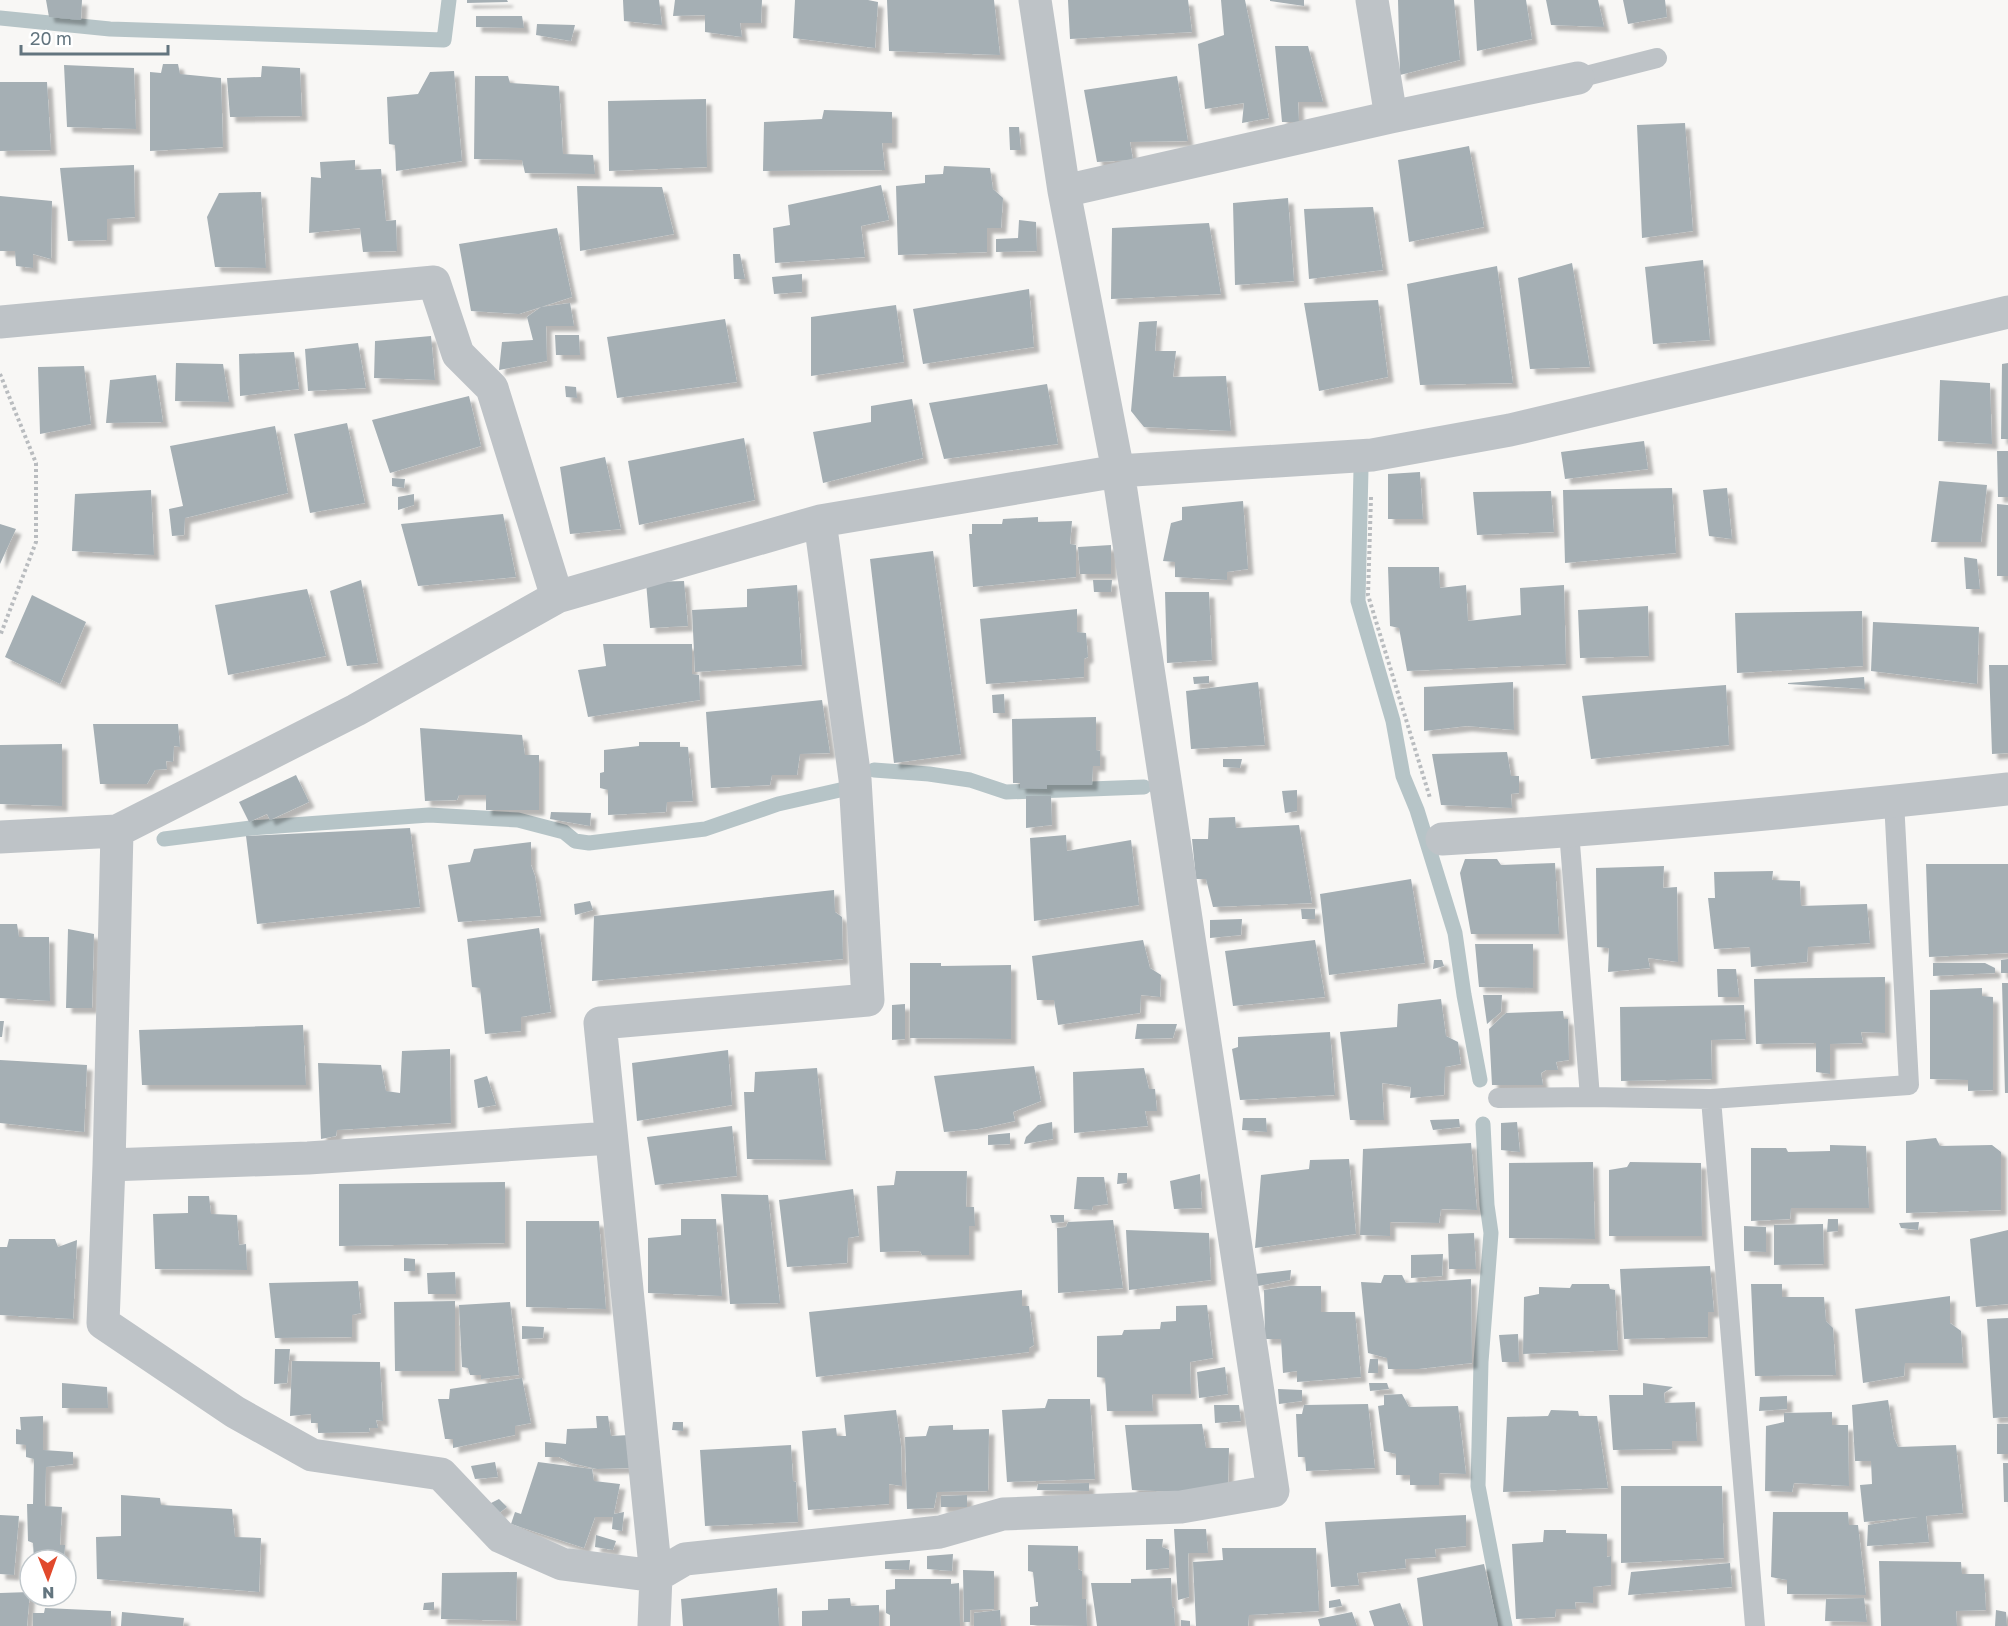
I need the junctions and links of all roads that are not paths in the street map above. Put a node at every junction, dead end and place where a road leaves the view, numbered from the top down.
1 (1035, 0) edge
2 (1372, 0) edge
3 (1657, 58) dead end
4 (1578, 78) joint
5 (1391, 117) junction
6 (1064, 191) junction
7 (2008, 312) edge
8 (0, 322) edge
9 (1118, 471) junction
10 (820, 521) junction
11 (557, 597) junction
12 (2008, 789) edge
13 (1894, 801) junction
14 (117, 831) junction
15 (1569, 831) junction
16 (0, 837) edge
17 (1442, 839) road end
18 (1590, 1097) junction
19 (1498, 1098) dead end
20 (1710, 1099) junction
21 (611, 1138) junction
22 (110, 1165) junction
23 (656, 1576) junction
24 (654, 1626) edge
25 (1755, 1626) edge

1 - 6 street
2 - 5 street
3 - 4 lane
4 - 5 street
5 - 6 street
6 - 9 street
7 - 9 street
8 - 11 street
9 - 10 street
9 - 23 street
10 - 11 street
10 - 21 street
11 - 14 street
12 - 13 street
13 - 15 street
13 - 20 lane
14 - 16 street
14 - 22 street
15 - 17 street
15 - 18 lane
18 - 19 lane
18 - 20 lane
20 - 25 lane
21 - 22 street
21 - 23 street
22 - 23 street
23 - 24 street

